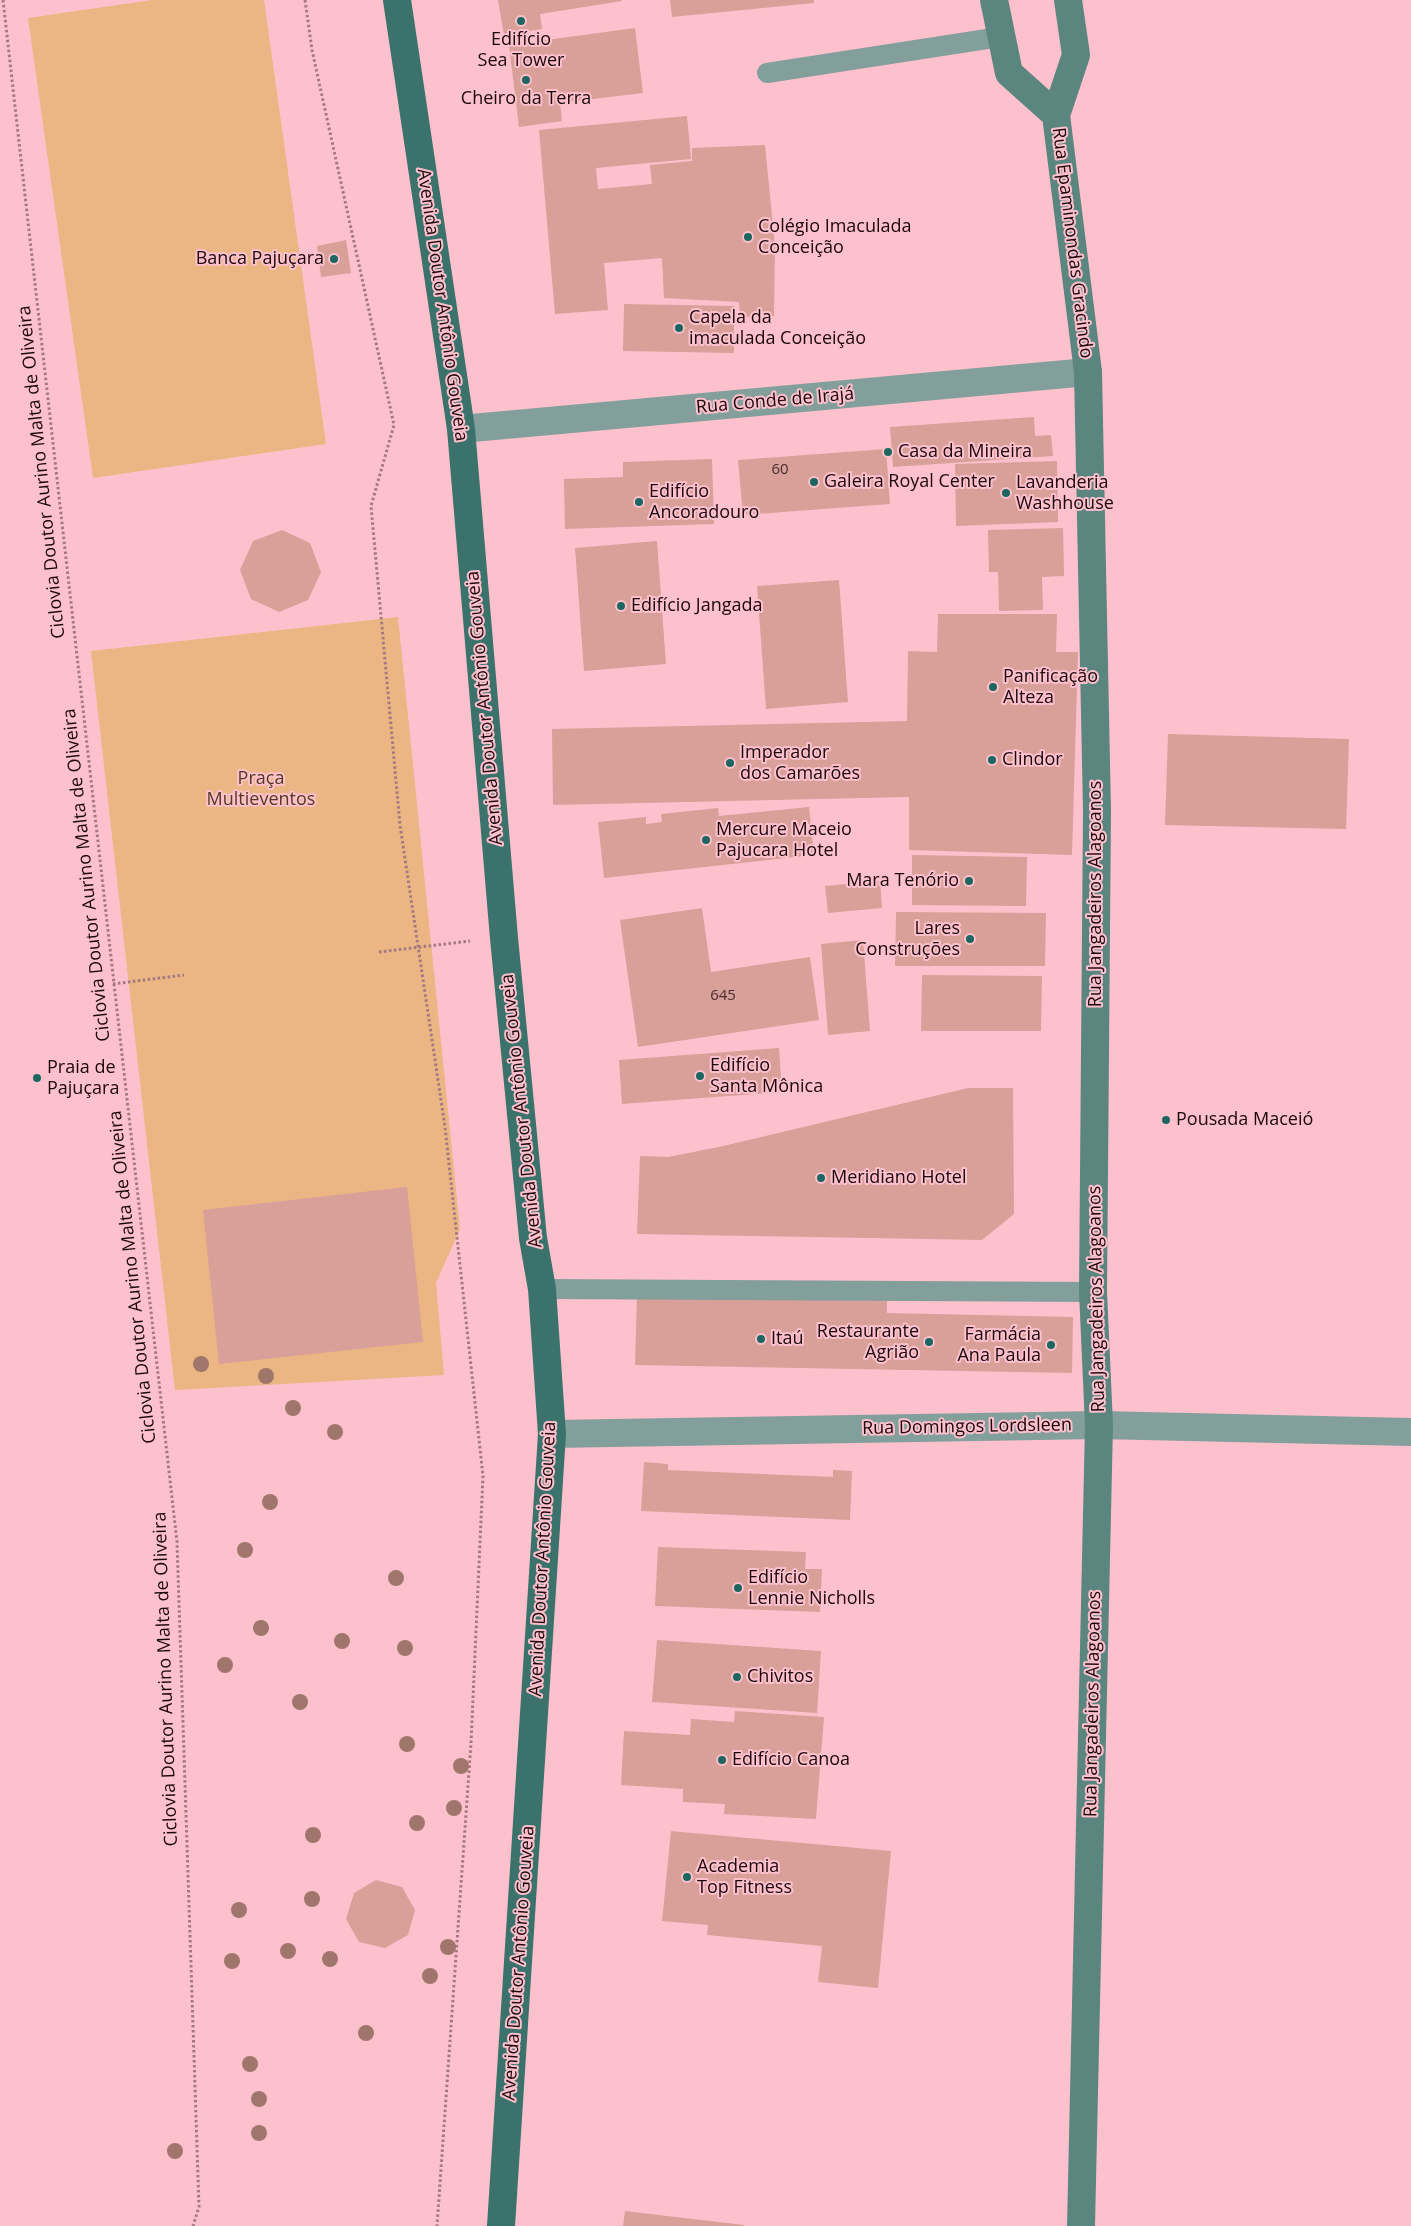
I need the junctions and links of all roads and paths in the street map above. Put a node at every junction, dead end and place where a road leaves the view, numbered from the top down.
1 (3, 0) edge
2 (7, 0) edge
3 (305, 0) edge
4 (397, 0) edge
5 (994, 0) edge
6 (1068, 0) edge
7 (1000, 37) junction
8 (767, 73) dead end
9 (1056, 115) junction
10 (1088, 372) junction
11 (461, 429) junction
12 (504, 938) junction
13 (418, 946) junction
14 (379, 952) dead end
15 (184, 975) dead end
16 (114, 984) junction
17 (542, 1289) junction
18 (1093, 1292) junction
19 (1099, 1425) junction
20 (1411, 1432) edge
21 (552, 1434) junction
22 (193, 2226) edge
23 (437, 2226) edge
24 (501, 2226) edge
25 (1081, 2226) edge

1 - 2 path
1 - 16 path, Ciclovia Doutor Aurino Malta de Oliveira
3 - 13 path
4 - 11 main road, Avenida Doutor Antônio Gouveia
5 - 7 street, Rua Epaminondas Gracindo
6 - 9 street, Rua Epaminondas Gracindo
7 - 8 lane
7 - 9 street, Rua Epaminondas Gracindo
9 - 10 street, Rua Epaminondas Gracindo
10 - 11 street, Rua Conde de Irajá
10 - 18 street, Rua Jangadeiros Alagoanos
11 - 12 main road, Avenida Doutor Antônio Gouveia
12 - 13 path
12 - 17 main road, Avenida Doutor Antônio Gouveia
13 - 14 path
13 - 23 path
15 - 16 path
16 - 22 path, Ciclovia Doutor Aurino Malta de Oliveira
17 - 18 lane
17 - 21 main road, Avenida Doutor Antônio Gouveia
18 - 19 street, Rua Jangadeiros Alagoanos
19 - 20 street, Rua Domingos Lordsleen
19 - 21 street, Rua Domingos Lordsleen
19 - 25 street, Rua Jangadeiros Alagoanos
21 - 24 main road, Avenida Doutor Antônio Gouveia

